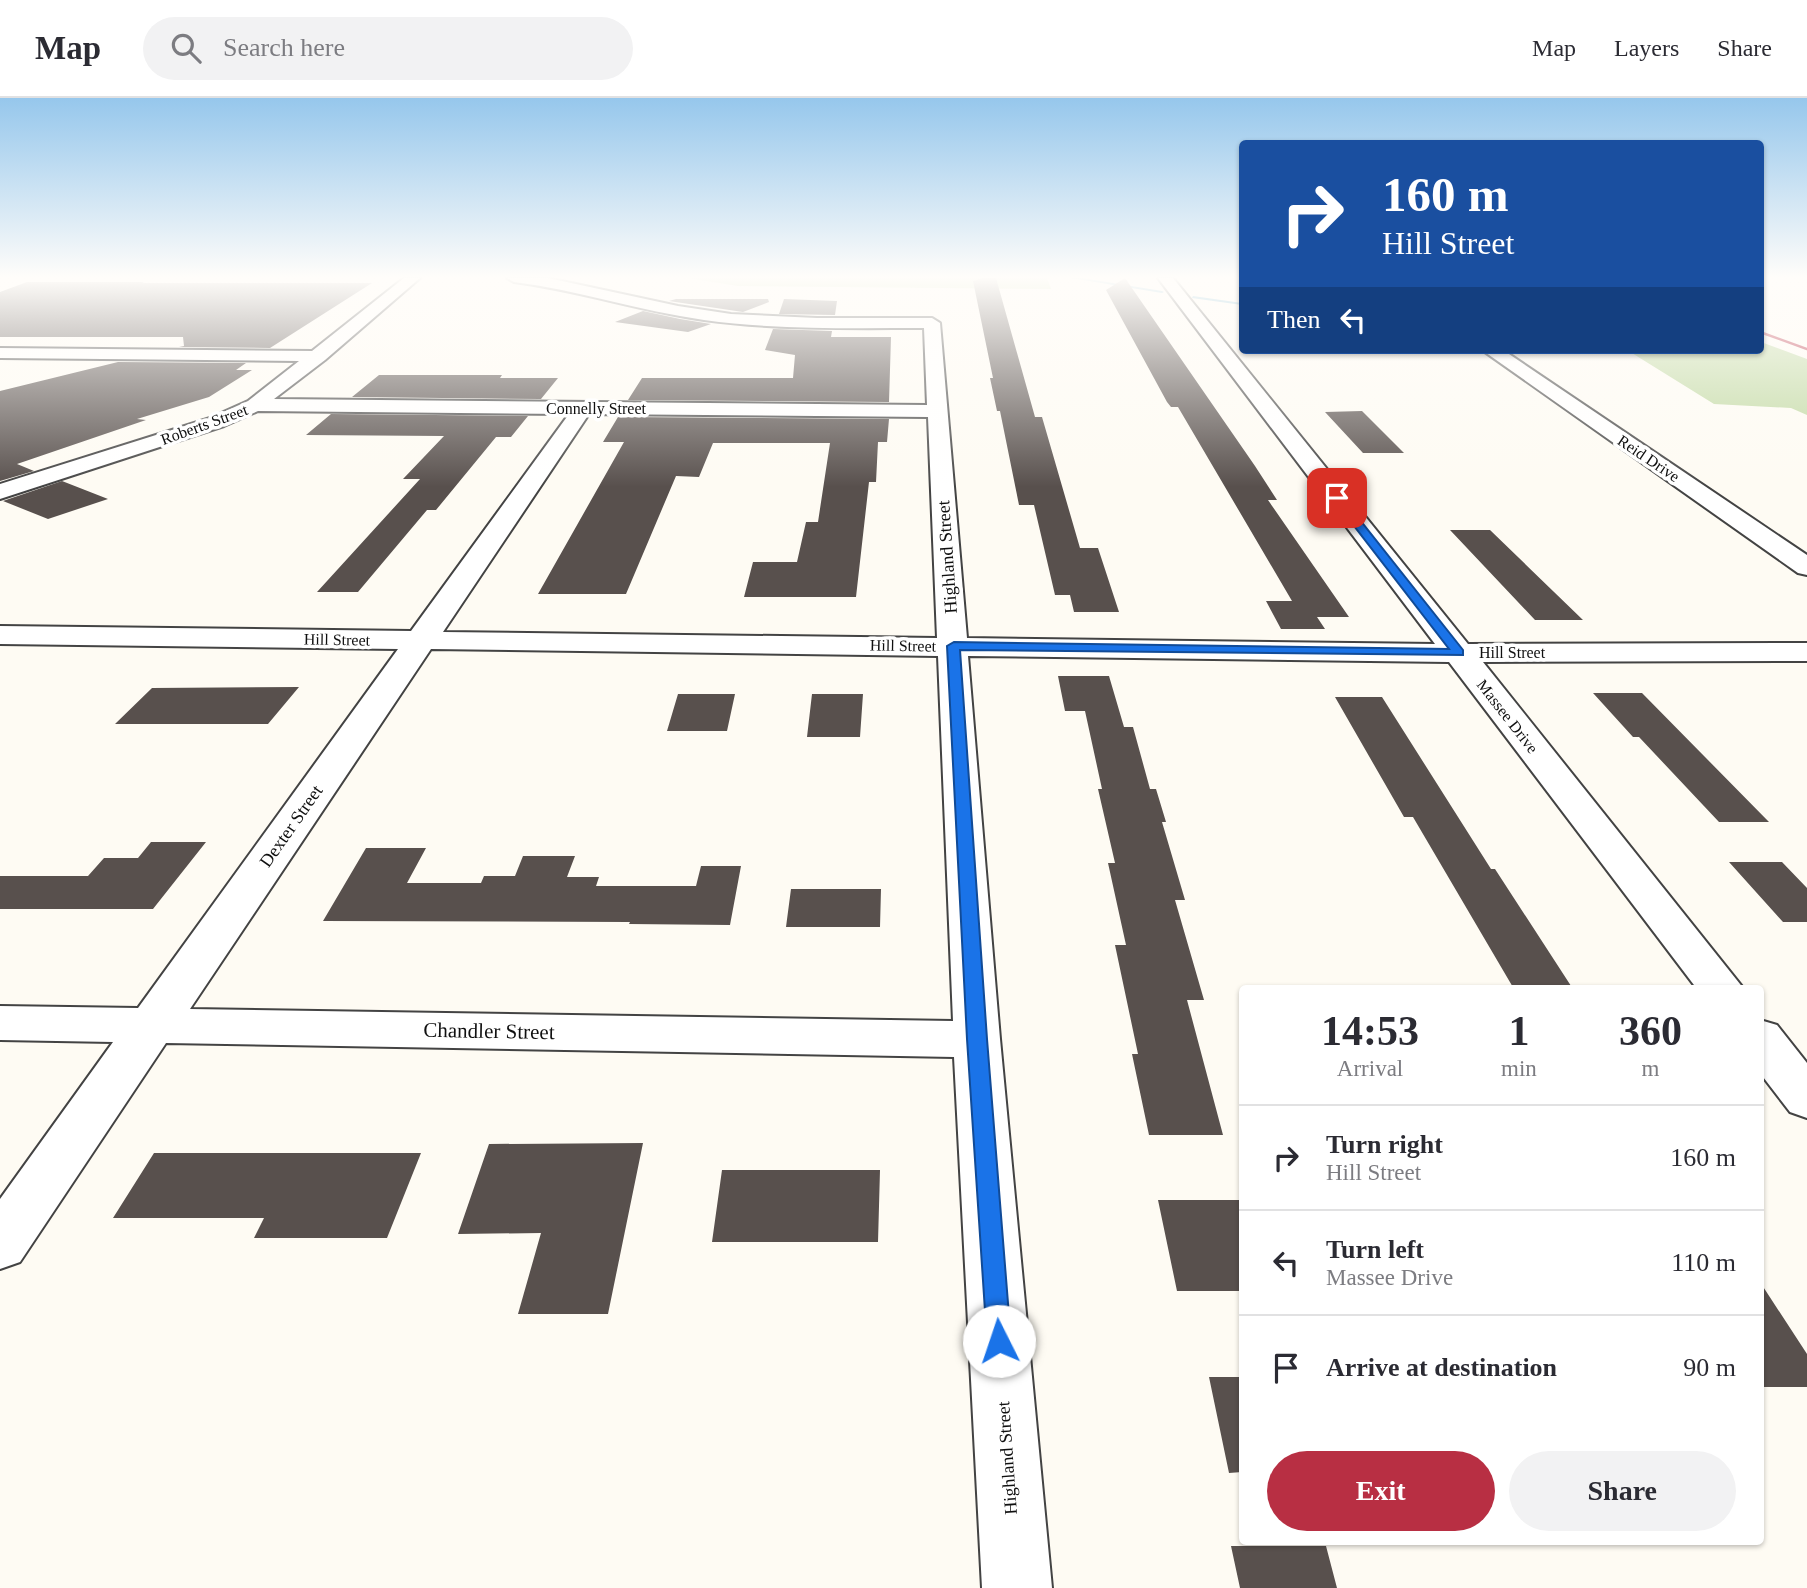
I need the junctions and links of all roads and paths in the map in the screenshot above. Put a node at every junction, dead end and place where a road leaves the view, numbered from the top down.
1 (329, 348) edge
2 (933, 348) edge
3 (1219, 348) edge
4 (0, 353) edge
5 (90, 354) junction
6 (1497, 354) edge
7 (319, 356) junction
8 (21, 373) dead end
9 (255, 405) junction
10 (583, 408) junction
11 (936, 411) junction
12 (0, 492) edge
13 (1807, 566) edge
14 (0, 635) edge
15 (422, 640) junction
16 (954, 646) junction
17 (1807, 652) edge
18 (1458, 653) junction
19 (1719, 985) edge
20 (0, 1023) edge
21 (151, 1026) junction
22 (977, 1039) junction
23 (1764, 1043) edge
24 (1807, 1098) edge
25 (0, 1244) edge
26 (1017, 1588) edge

1 - 7 street, Roberts Street
2 - 11 street, Highland Street
3 - 18 street, Massee Drive
4 - 5 street
5 - 7 street
5 - 8 street
6 - 13 street, Reid Drive
7 - 9 street, Roberts Street
9 - 10 street, Connelly Street
9 - 12 street, Roberts Street
10 - 11 street, Connelly Street
10 - 15 street, Dexter Street
11 - 16 street, Highland Street
14 - 15 street, Hill Street
15 - 16 street, Hill Street
15 - 21 street, Dexter Street
16 - 18 street, Hill Street
16 - 22 street, Highland Street
17 - 18 street, Hill Street
18 - 19 street, Massee Drive
20 - 21 street, Chandler Street
21 - 22 street, Chandler Street
21 - 25 street, Dexter Street
22 - 26 street, Highland Street
23 - 24 street

